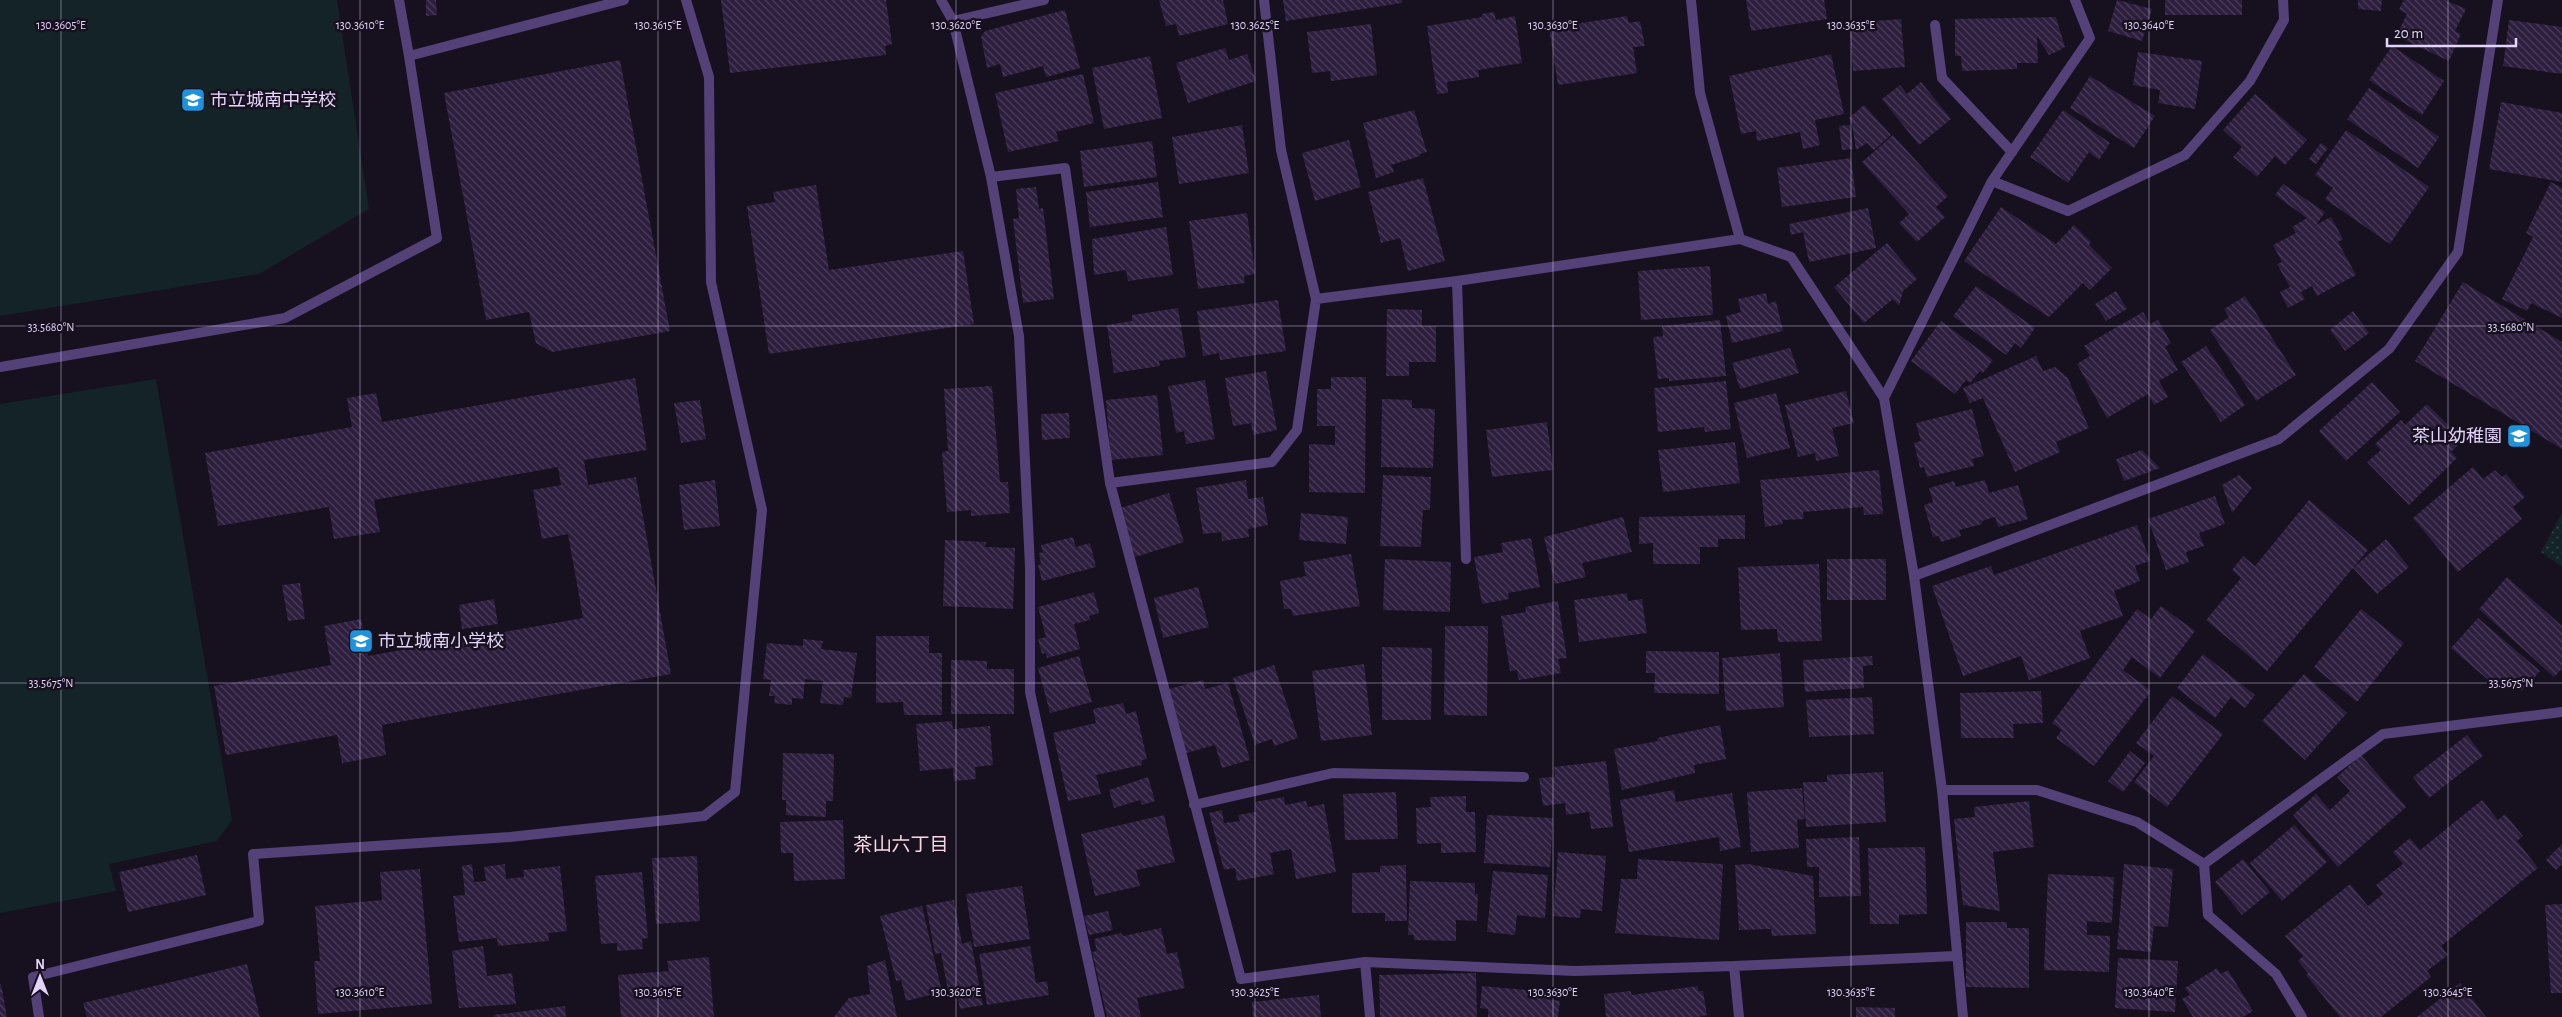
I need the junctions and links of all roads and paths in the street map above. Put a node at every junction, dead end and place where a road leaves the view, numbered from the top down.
1 (399, 0) edge
2 (624, 0) edge
3 (686, 0) edge
4 (941, 0) edge
5 (1044, 0) edge
6 (1264, 0) edge
7 (1691, 0) edge
8 (2076, 0) edge
9 (2282, 0) edge
10 (2498, 0) edge
11 (953, 21) junction
12 (1935, 25) dead end
13 (409, 56) junction
14 (2012, 152) junction
15 (991, 177) junction
16 (1992, 181) junction
17 (1740, 239) junction
18 (1457, 282) junction
19 (1316, 299) junction
20 (0, 367) edge
21 (1884, 398) junction
22 (1110, 483) junction
23 (1466, 559) dead end
24 (1914, 576) junction
25 (2562, 712) edge
26 (1524, 777) dead end
27 (1942, 790) junction
28 (1194, 804) junction
29 (2204, 864) junction
30 (1956, 956) junction
31 (1366, 962) junction
32 (1734, 966) junction
33 (39, 1017) edge
34 (1100, 1017) edge
35 (1370, 1017) edge
36 (1739, 1017) edge
37 (1963, 1017) edge
38 (2302, 1017) edge

1 - 13 street
2 - 13 street
3 - 33 street
4 - 11 street
5 - 11 street
6 - 19 street
7 - 17 street
8 - 14 street
9 - 16 street
10 - 24 street
11 - 15 street
12 - 14 street
13 - 20 street
14 - 16 street
15 - 22 street
15 - 34 street
16 - 21 street
17 - 18 street
17 - 21 street
18 - 19 street
18 - 23 street
19 - 22 street
21 - 24 street
22 - 28 street
24 - 27 street
25 - 29 street
26 - 28 street
27 - 29 street
27 - 30 street
28 - 31 street
29 - 38 street
30 - 32 street
30 - 37 street
31 - 32 street
31 - 35 street
32 - 36 street

